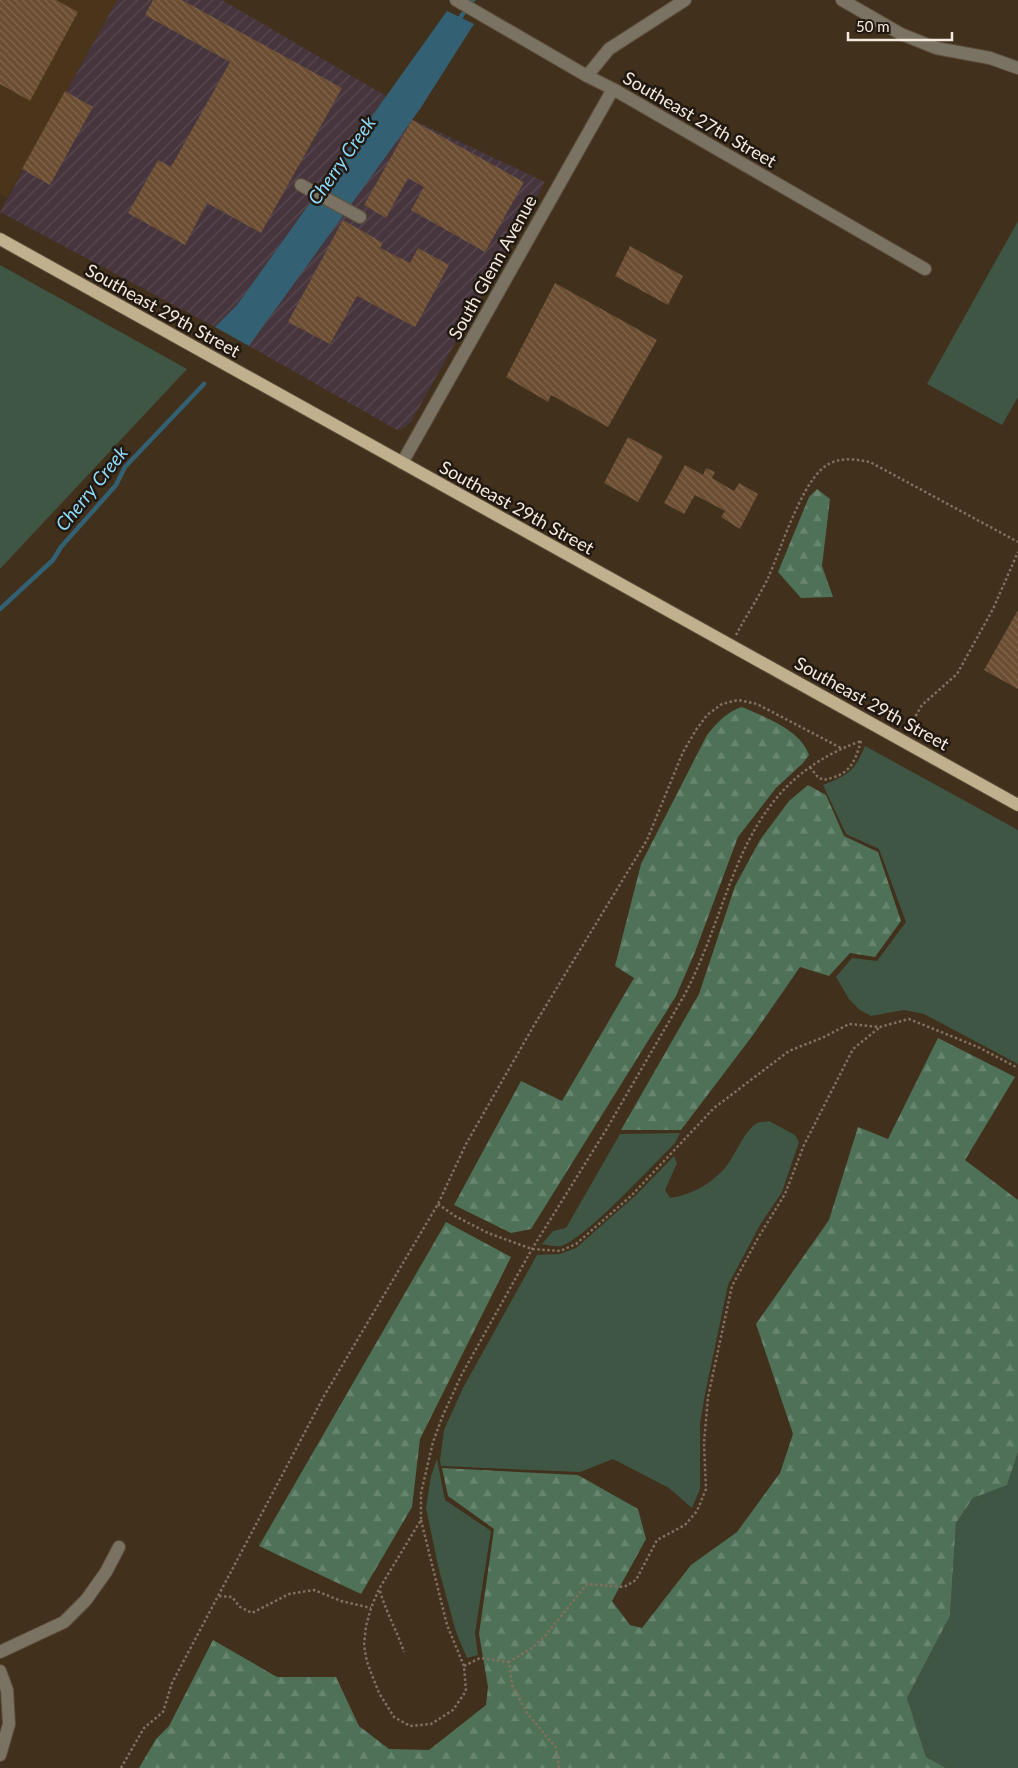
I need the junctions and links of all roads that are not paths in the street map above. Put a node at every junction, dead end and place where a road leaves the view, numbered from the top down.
1 (456, 0) edge
2 (685, 0) edge
3 (842, 0) edge
4 (1018, 68) edge
5 (587, 76) junction
6 (613, 89) junction
7 (302, 185) dead end
8 (360, 217) dead end
9 (0, 239) edge
10 (925, 269) dead end
11 (402, 463) junction
12 (1018, 805) edge
13 (119, 1547) dead end
14 (0, 1652) edge
15 (0, 1671) edge
16 (0, 1755) edge

1 - 5 street, Southeast 27th Street
2 - 5 street
3 - 4 street
5 - 6 street, Southeast 27th Street
6 - 10 street, Southeast 27th Street
6 - 11 street, South Glenn Avenue
7 - 8 street
9 - 11 main road, Southeast 29th Street
11 - 12 main road, Southeast 29th Street
13 - 14 street
15 - 16 street

